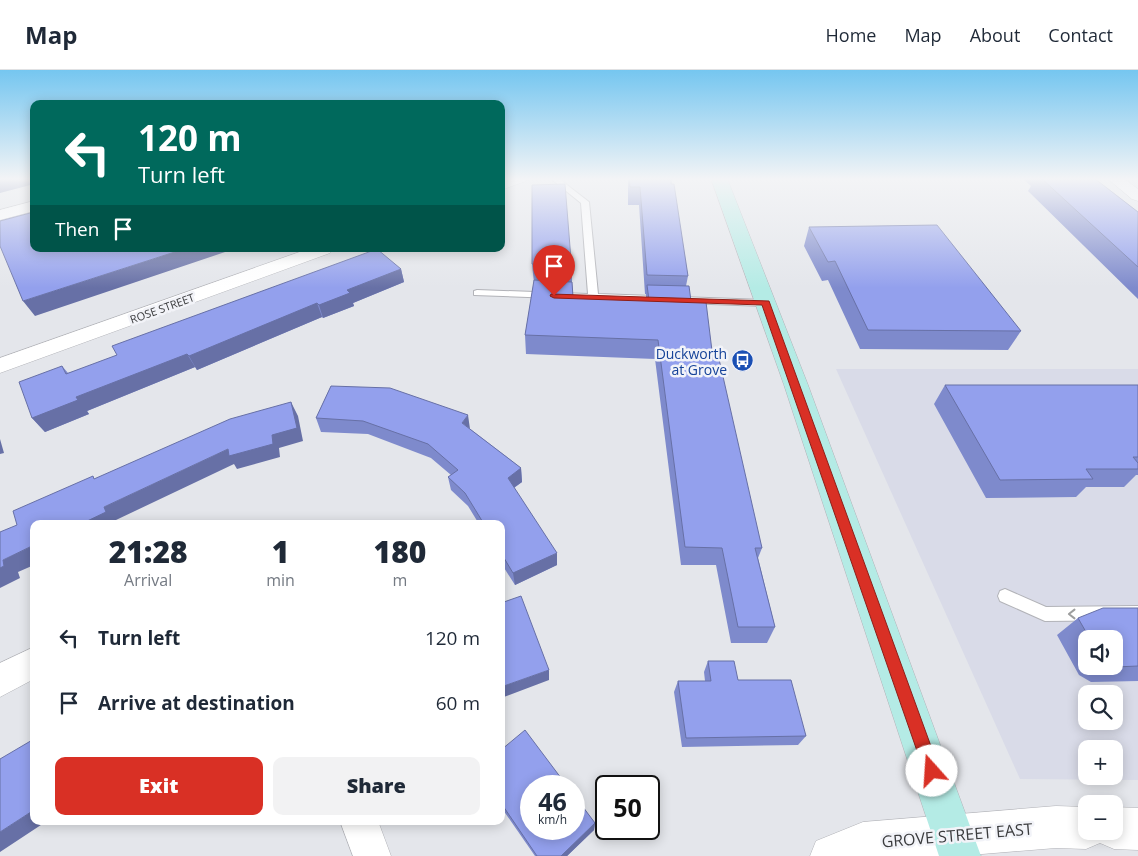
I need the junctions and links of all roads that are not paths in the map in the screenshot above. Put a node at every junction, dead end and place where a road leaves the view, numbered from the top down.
1 (586, 215) edge
2 (733, 215) edge
3 (316, 252) edge
4 (478, 293) dead end
5 (593, 297) junction
6 (766, 303) junction
7 (0, 366) edge
8 (1005, 596) dead end
9 (1138, 613) edge
10 (30, 664) edge
11 (0, 681) edge
12 (360, 825) edge
13 (1078, 828) edge
14 (1123, 828) edge
15 (1138, 828) edge
16 (957, 846) edge
17 (372, 856) edge
18 (831, 856) edge

1 - 5 lane
2 - 6 main road
3 - 7 street, ROSE STREET
4 - 5 lane
5 - 6 lane
6 - 16 main road
9 -> 8 lane
10 - 11 street
12 - 17 street
13 - 16 street, GROVE STREET EAST
14 - 15 street
16 - 18 street, GROVE STREET EAST

